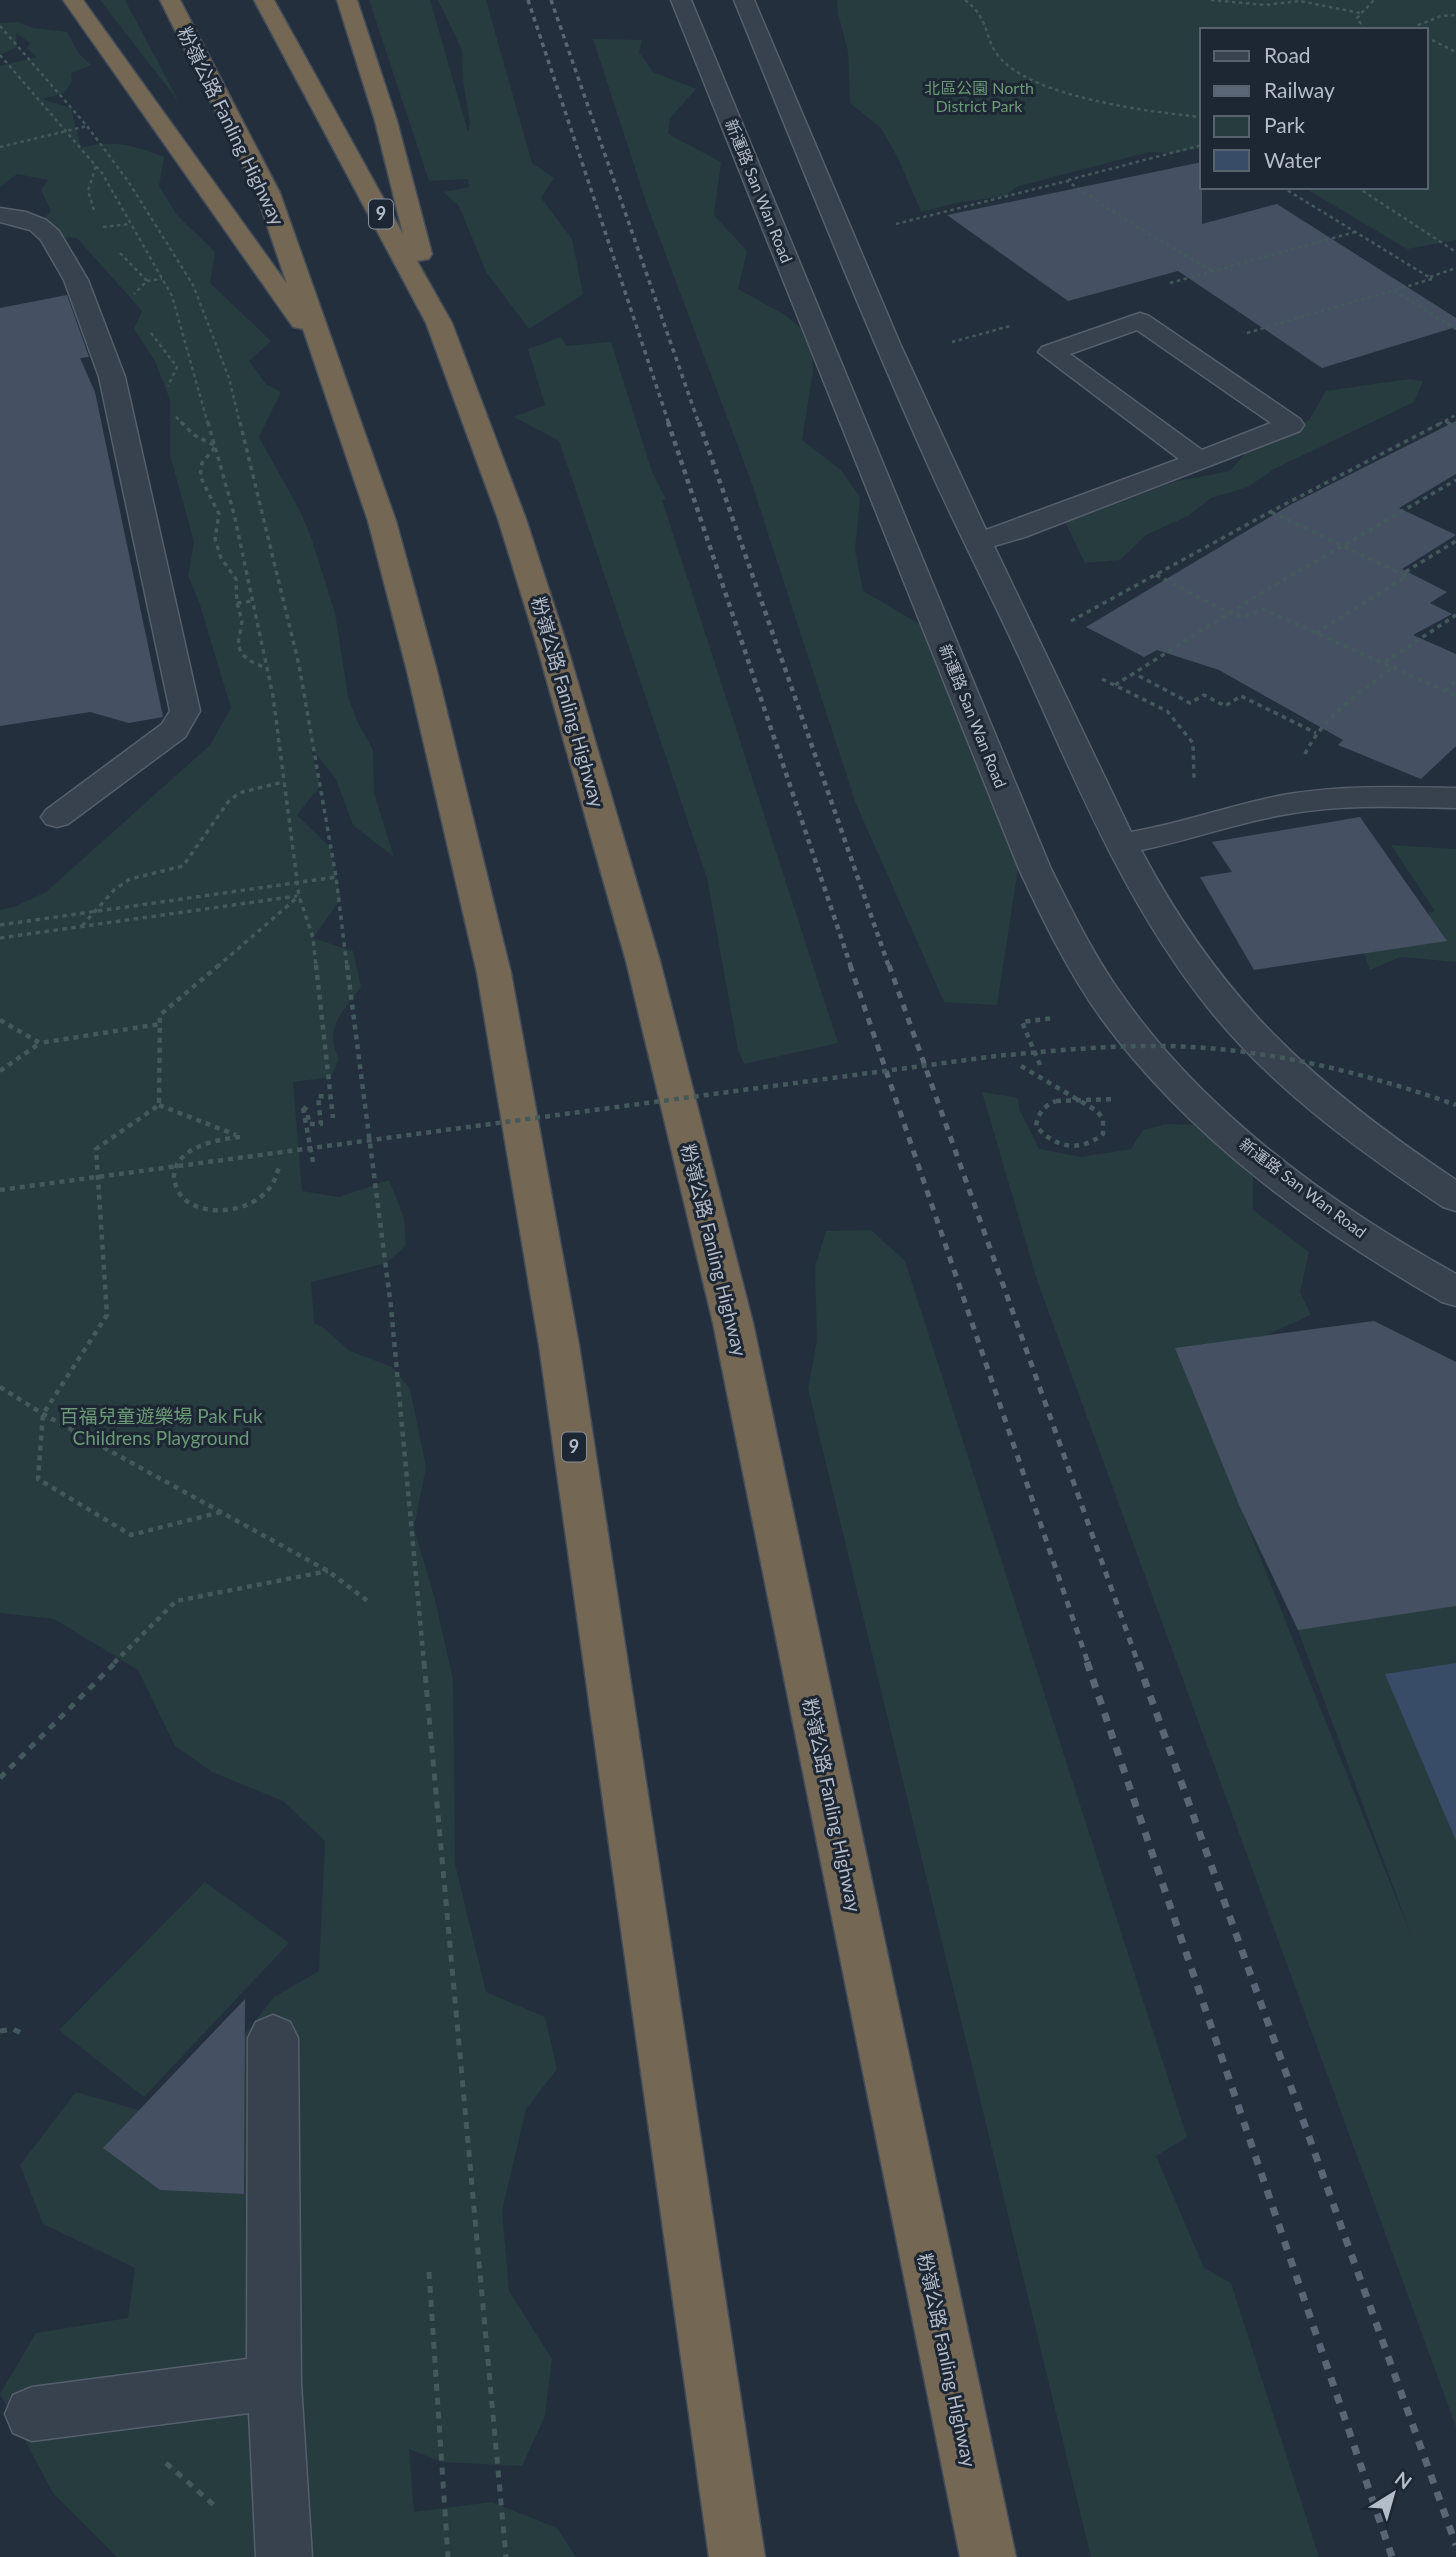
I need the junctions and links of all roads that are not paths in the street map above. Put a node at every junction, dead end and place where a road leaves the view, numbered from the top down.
1 (73, 0) edge
2 (170, 0) edge
3 (264, 0) edge
4 (348, 0) edge
5 (681, 0) edge
6 (744, 0) edge
7 (0, 215) edge
8 (439, 323) junction
9 (326, 355) junction
10 (1198, 460) junction
11 (980, 541) junction
12 (1456, 798) edge
13 (57, 817) dead end
14 (1122, 844) junction
15 (1456, 1198) edge
16 (1456, 1292) edge
17 (273, 2038) dead end
18 (274, 2383) junction
19 (32, 2414) dead end
20 (284, 2557) edge
21 (737, 2557) edge
22 (988, 2557) edge

1 - 9 highway
2 - 9 highway, 粉嶺公路 Fanling Highway / 9
3 - 8 highway, 粉嶺公路 Fanling Highway / 9
4 - 8 highway
5 - 16 street, 新運路 San Wan Road
6 - 11 street
7 - 13 street
8 - 22 highway, 粉嶺公路 Fanling Highway / 9
9 - 21 highway, 粉嶺公路 Fanling Highway / 9
10 - 10 street
10 - 11 street
11 - 14 street
12 - 14 street
14 - 15 street
17 - 18 street
18 - 19 street
18 - 20 street

